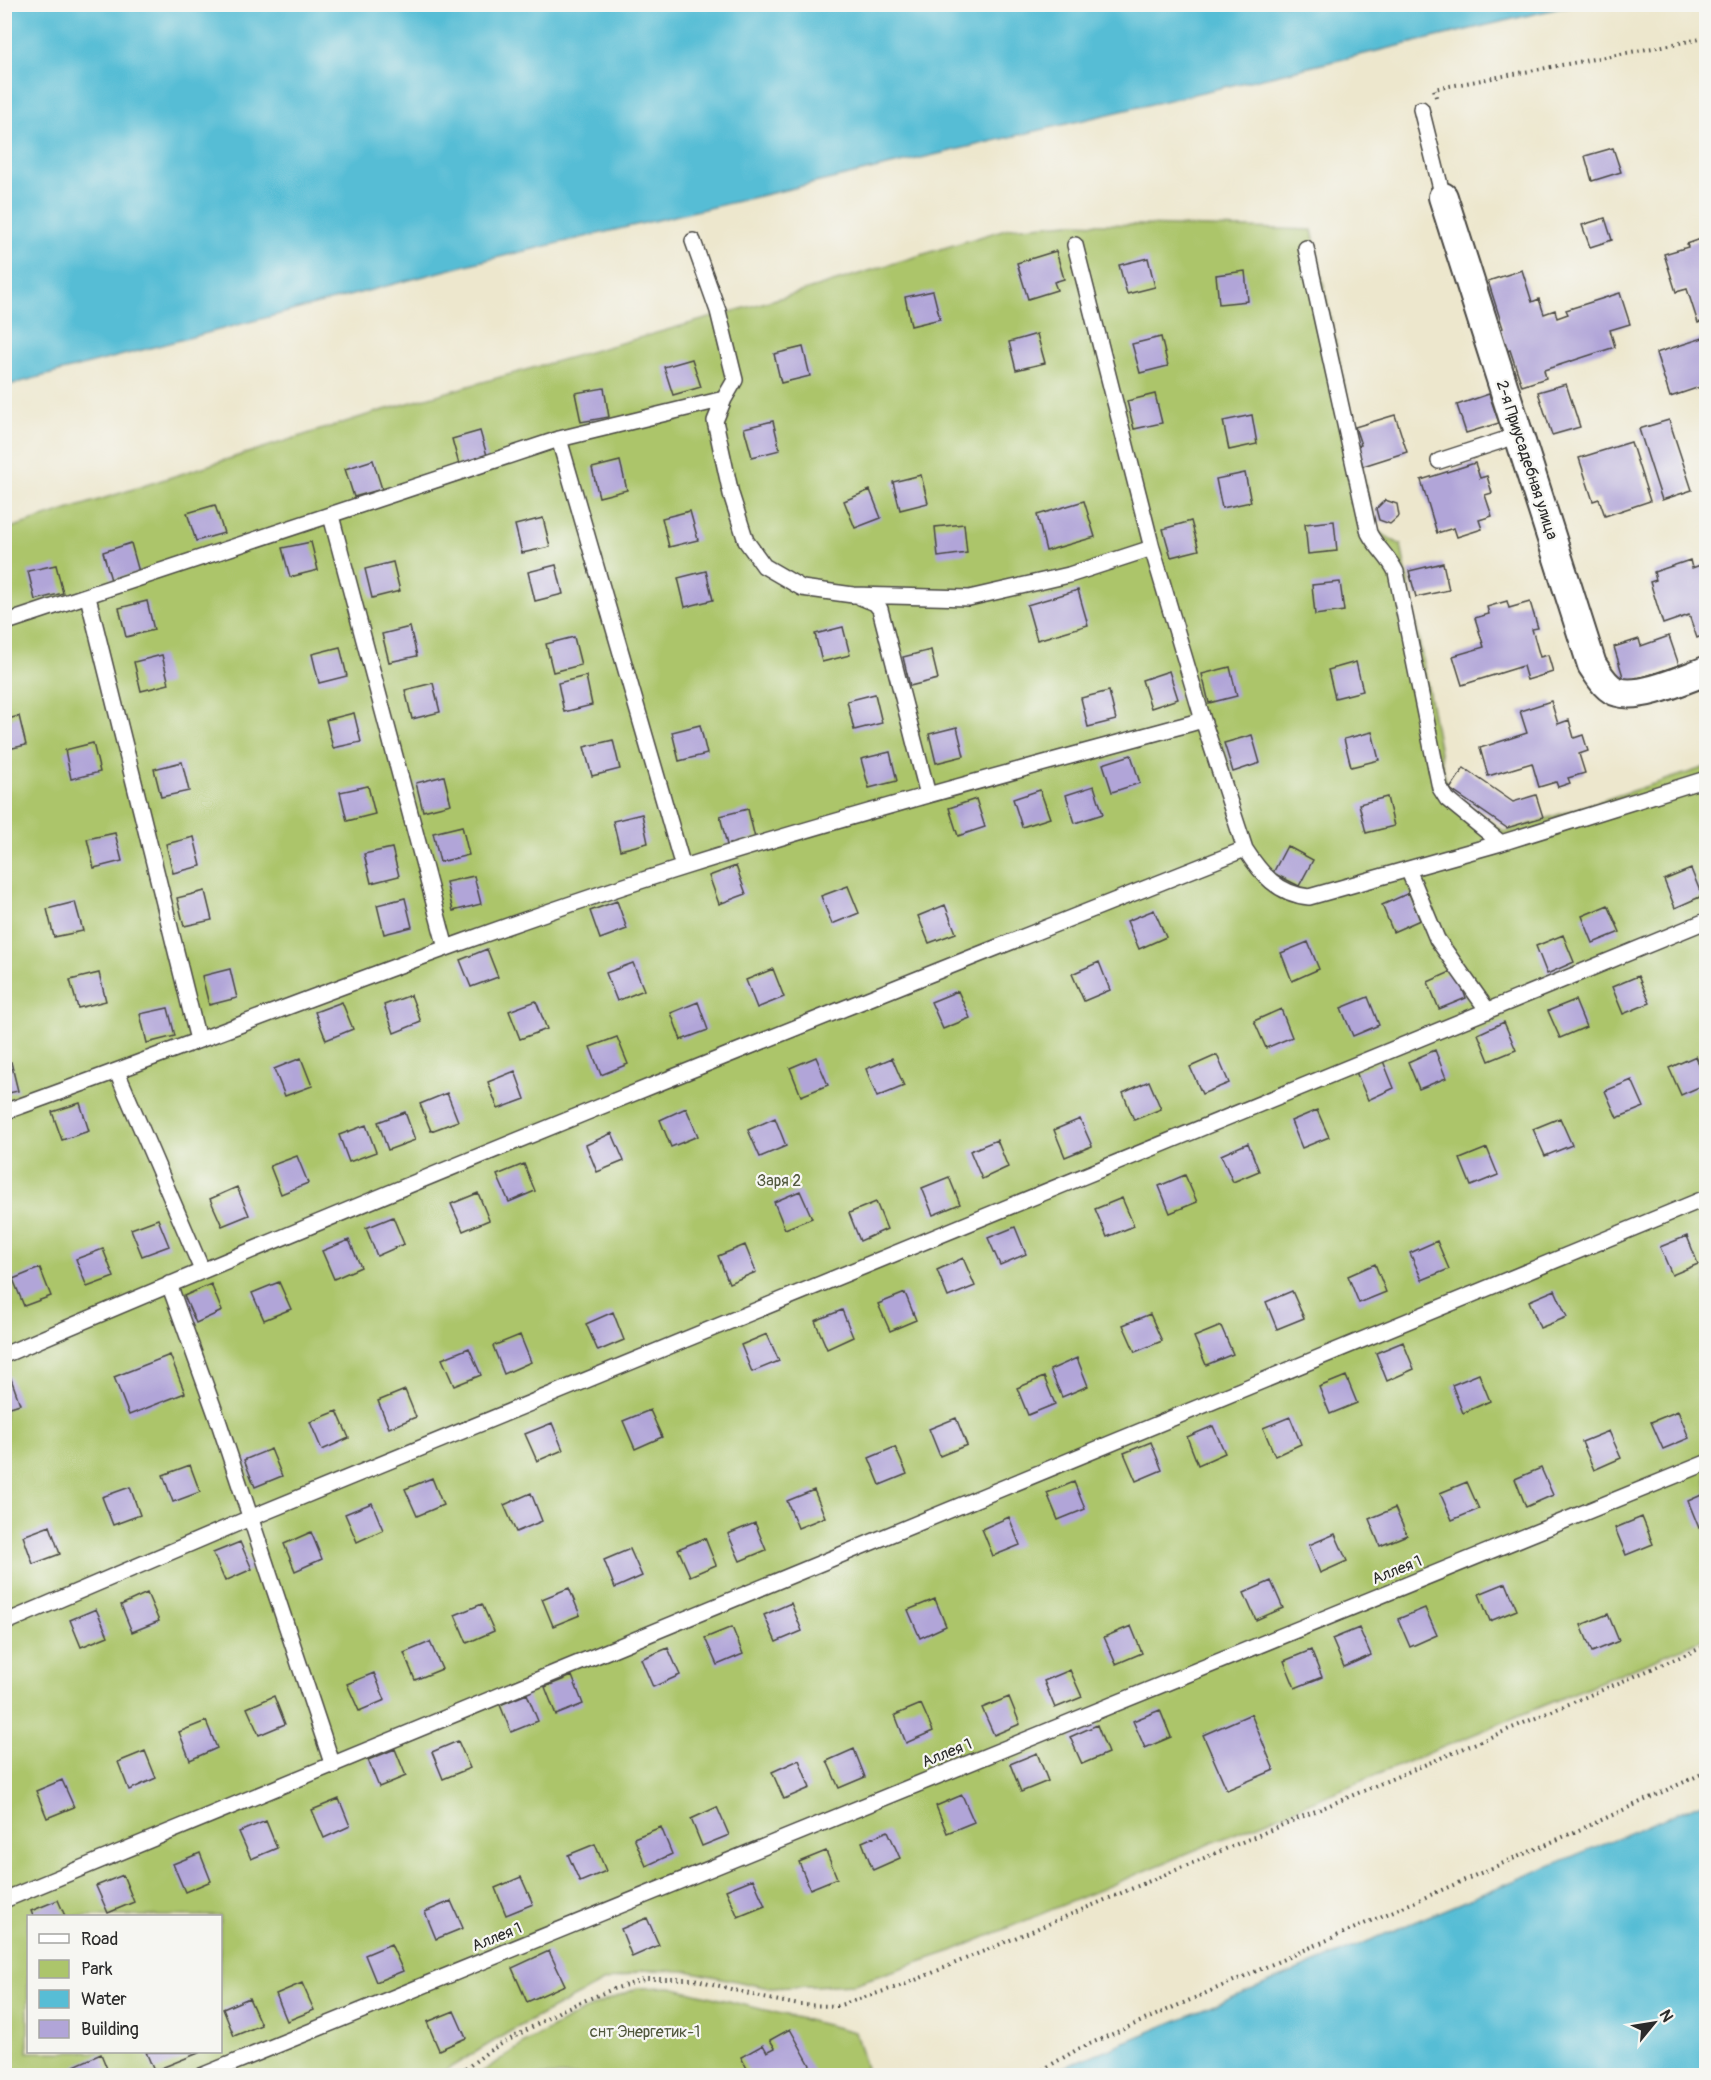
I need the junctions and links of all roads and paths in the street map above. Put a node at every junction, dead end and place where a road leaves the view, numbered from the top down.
1 (1707, 38) edge
2 (1437, 100) dead end
3 (1421, 109) dead end
4 (1443, 197) joint
5 (693, 241) dead end
6 (1075, 245) dead end
7 (1306, 248) dead end
8 (724, 399) junction
9 (1519, 435) junction
10 (559, 439) junction
11 (1439, 461) dead end
12 (331, 516) junction
13 (1152, 548) junction
14 (853, 595) junction
15 (88, 597) junction
16 (4, 623) edge
17 (1707, 671) edge
18 (1203, 720) junction
19 (1707, 778) edge
20 (928, 795) junction
21 (1501, 843) junction
22 (1245, 849) junction
23 (683, 867) junction
24 (1408, 869) junction
25 (1707, 921) edge
26 (446, 948) junction
27 (1488, 1011) junction
28 (198, 1040) junction
29 (117, 1072) junction
30 (4, 1112) edge
31 (1707, 1198) edge
32 (202, 1270) junction
33 (169, 1284) junction
34 (4, 1355) edge
35 (1707, 1463) edge
36 (250, 1518) junction
37 (4, 1623) edge
38 (1707, 1646) edge
39 (333, 1766) junction
40 (1707, 1772) edge
41 (4, 1900) edge
42 (201, 2076) edge
43 (456, 2076) edge
44 (1032, 2076) edge

1 - 2 path
3 - 4 lane
4 - 9 street, 2-я Приусадебная улица
5 - 8 lane
6 - 13 lane
7 - 21 lane
8 - 10 lane
8 - 14 lane
9 - 11 lane
9 - 17 street, 2-я Приусадебная улица
10 - 12 lane
10 - 23 lane
12 - 15 lane
12 - 26 lane
13 - 14 lane
13 - 18 lane
14 - 20 lane
15 - 16 lane
15 - 28 lane
18 - 20 lane
18 - 22 lane
19 - 21 lane
20 - 23 lane
21 - 24 lane
22 - 24 lane
22 - 32 lane
23 - 26 lane
24 - 27 lane
25 - 27 lane
26 - 28 lane
27 - 36 lane
28 - 29 lane
29 - 30 lane
29 - 32 lane
31 - 39 lane
32 - 33 lane
33 - 34 lane
33 - 36 lane
35 - 42 lane, Аллея 1
36 - 37 lane
36 - 39 lane
38 - 43 path
39 - 41 lane
40 - 44 path

